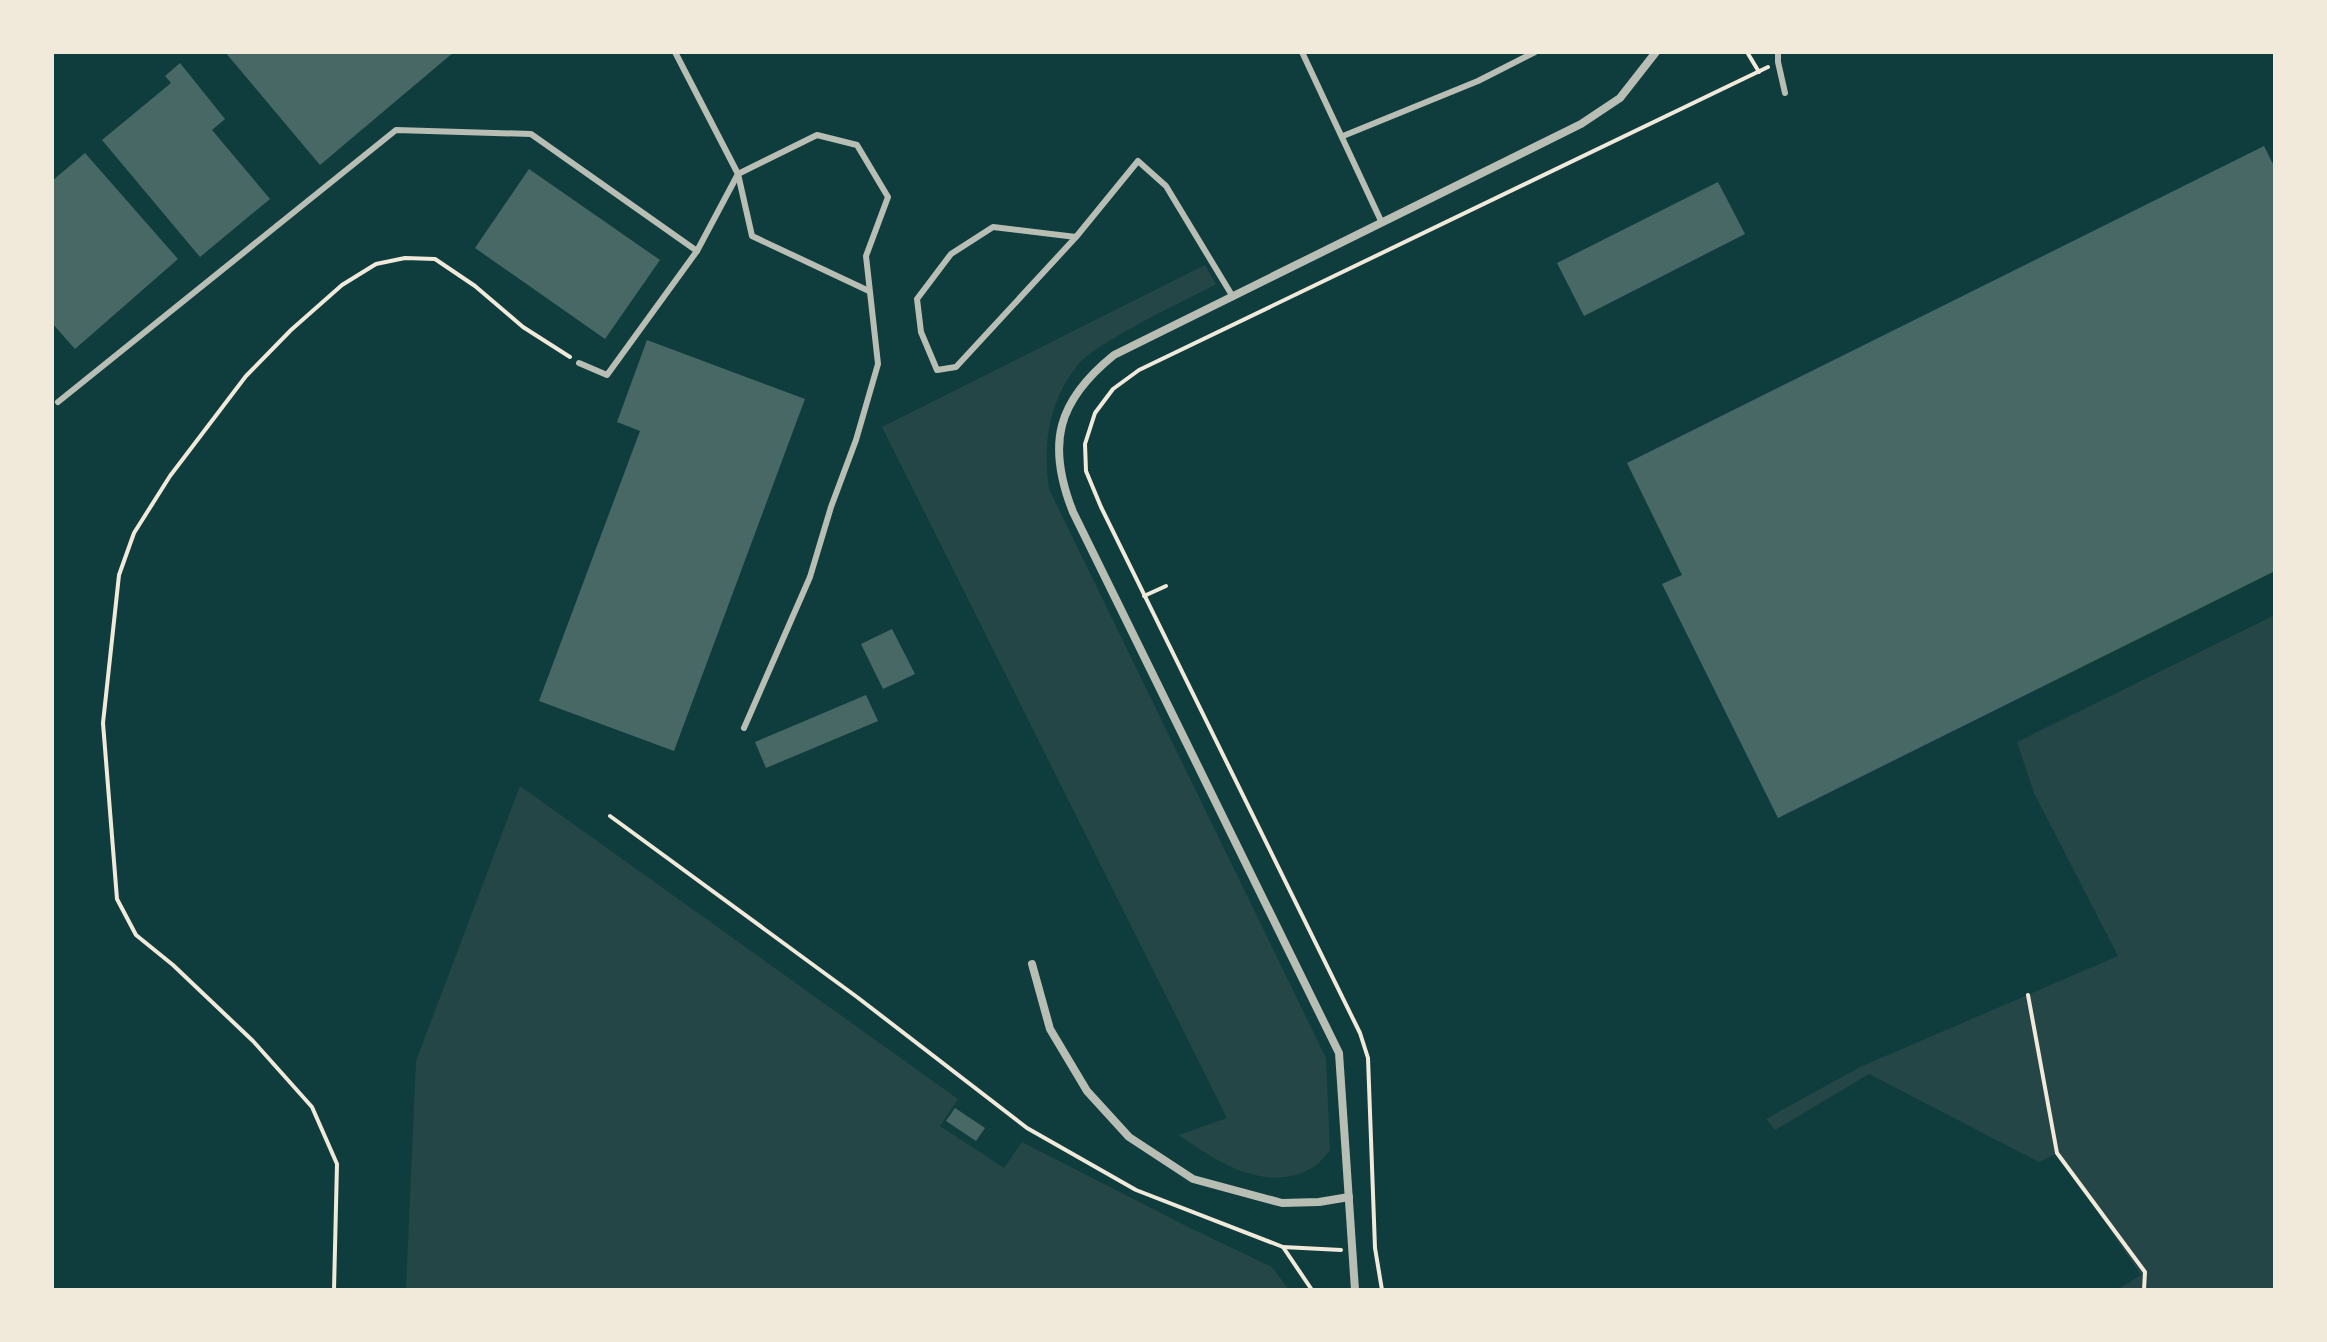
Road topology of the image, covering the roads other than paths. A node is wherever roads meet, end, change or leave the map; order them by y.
1 (675, 52) edge
2 (1302, 52) edge
3 (1535, 52) edge
4 (1656, 52) edge
5 (1778, 52) edge
6 (1785, 93) dead end
7 (1343, 136) junction
8 (738, 174) junction
9 (1382, 223) junction
10 (1076, 237) junction
11 (697, 251) junction
12 (869, 291) junction
13 (1233, 297) junction
14 (579, 363) road end
15 (58, 402) dead end
16 (744, 728) dead end
17 (1032, 964) dead end
18 (1349, 1197) junction
19 (1355, 1290) edge

1 - 8 lane
2 - 7 lane
3 - 7 lane
4 - 9 street
5 - 6 lane
7 - 9 lane
8 - 11 lane
8 - 12 lane
8 - 12 lane
9 - 13 street
10 - 10 lane
10 - 13 lane
11 - 14 lane
11 - 15 lane
12 - 16 lane
13 - 18 street
17 - 18 street
18 - 19 street

